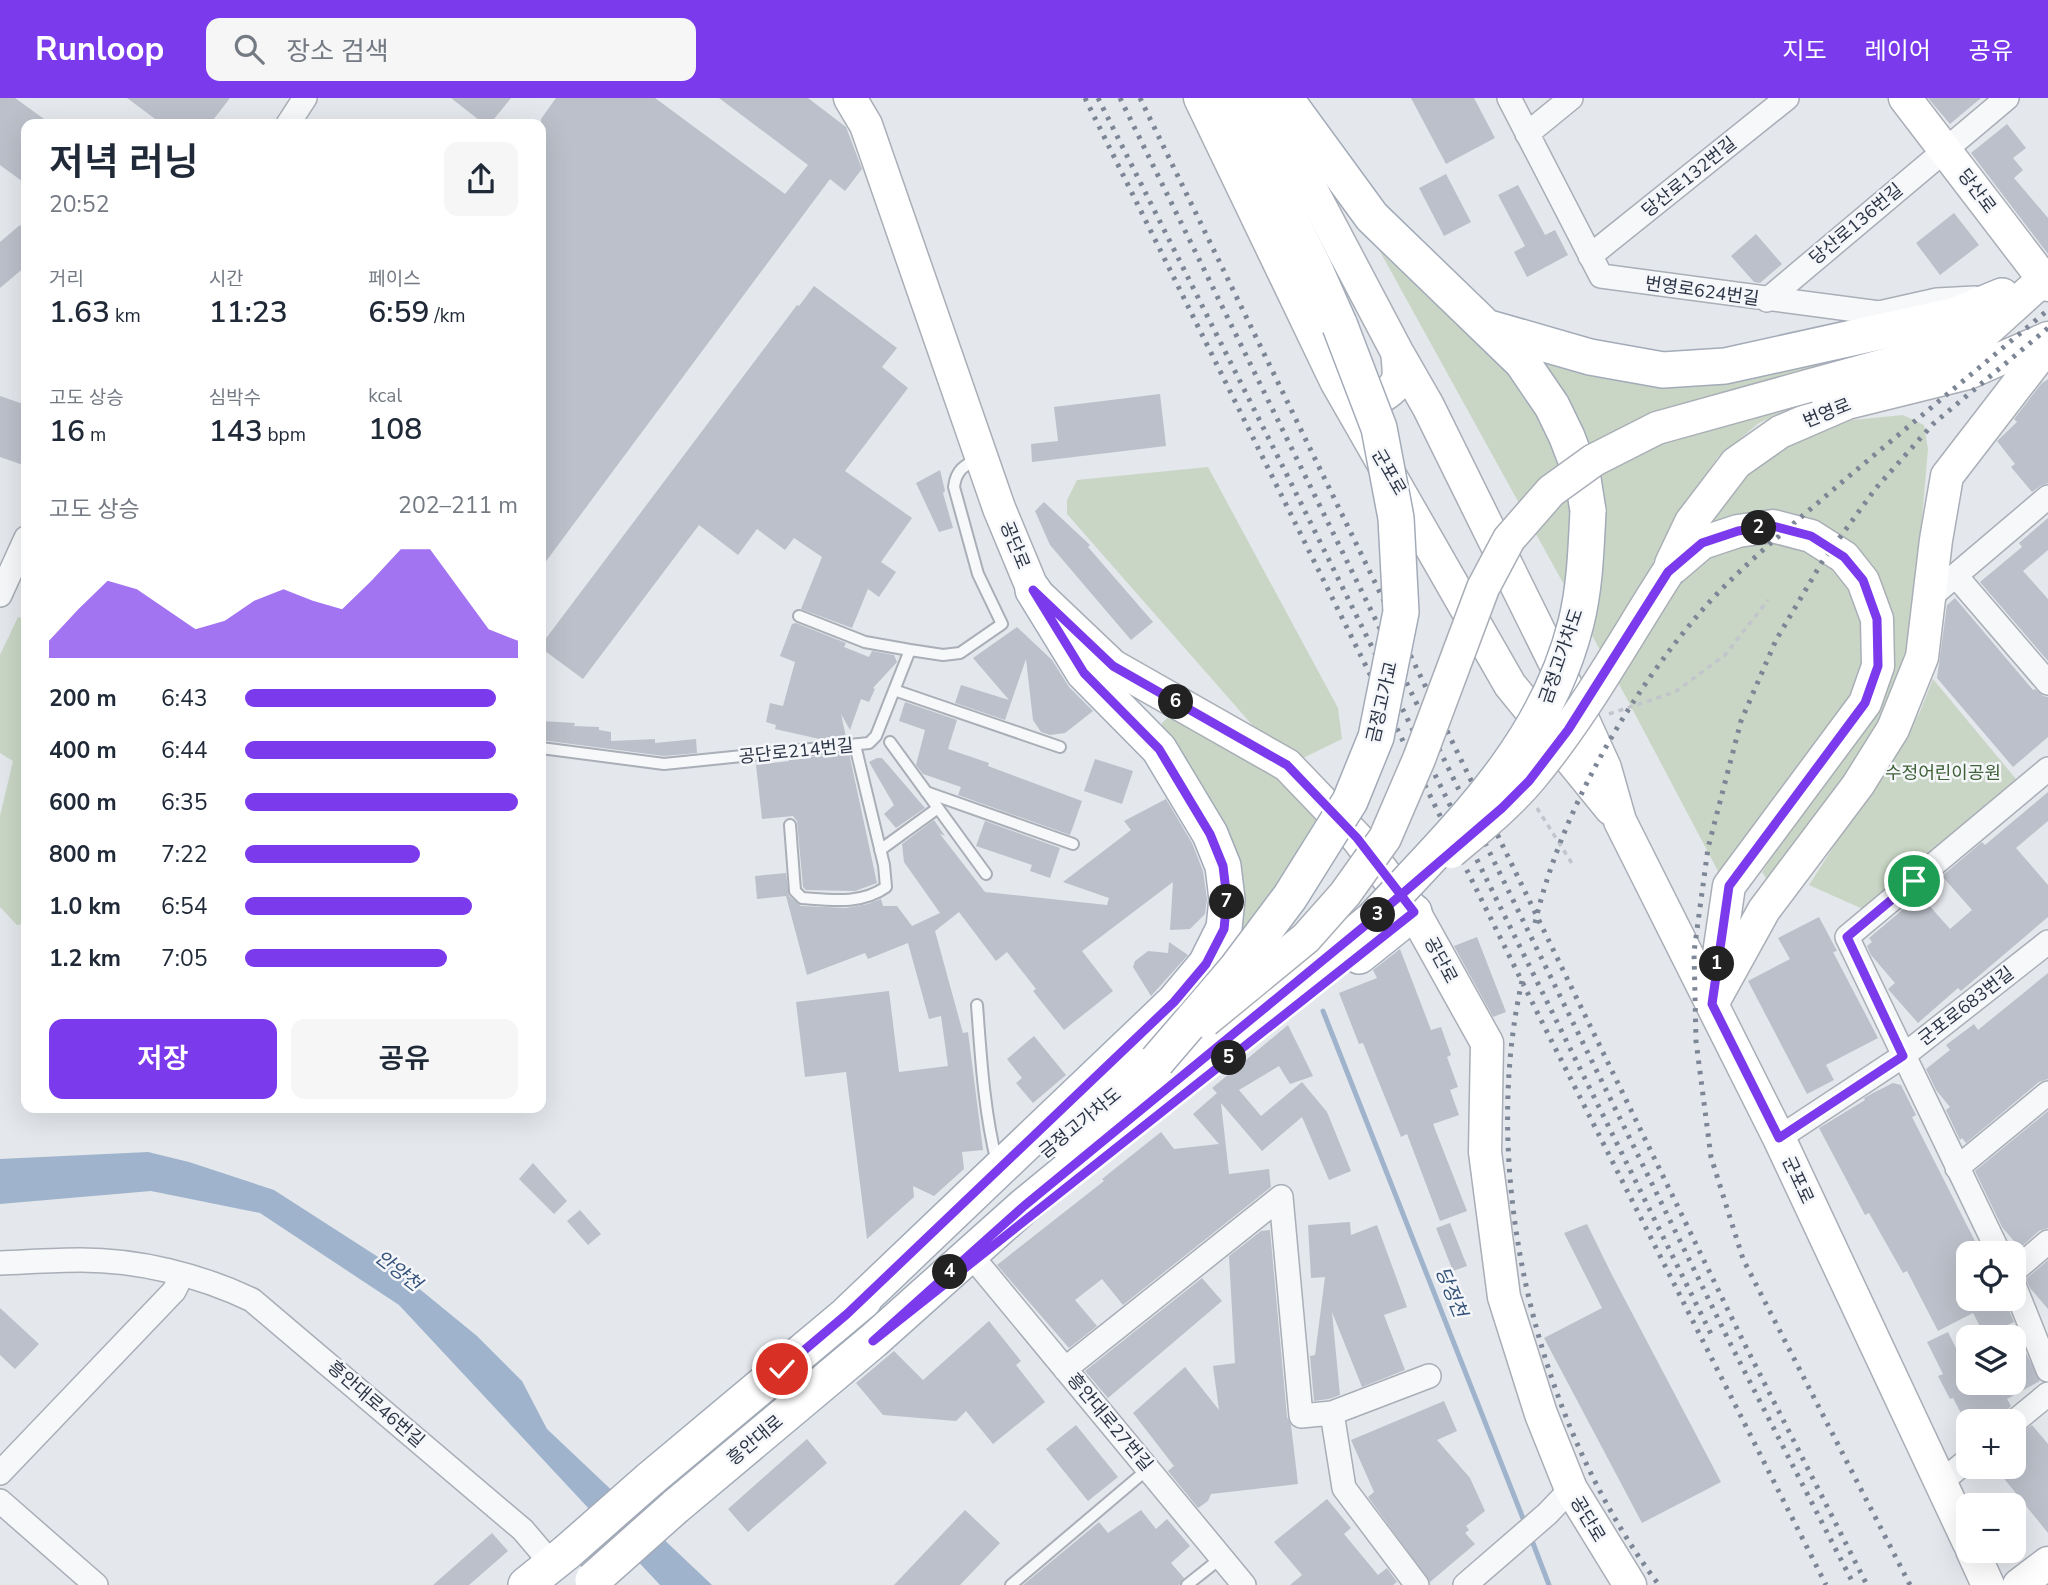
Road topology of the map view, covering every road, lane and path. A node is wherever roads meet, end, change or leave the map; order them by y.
1 (305, 98) edge
2 (850, 98) edge
3 (1200, 98) edge
4 (1228, 98) edge
5 (1263, 98) edge
6 (1285, 98) edge
7 (1509, 98) edge
8 (1571, 98) edge
9 (1787, 98) edge
10 (1905, 98) edge
11 (2007, 98) edge
12 (291, 119) edge
13 (1527, 134) junction
14 (1945, 149) junction
15 (1590, 256) junction
16 (2046, 280) edge
17 (2001, 296) junction
18 (1767, 300) junction
19 (1489, 328) junction
20 (2048, 338) edge
21 (2048, 345) edge
22 (1397, 352) junction
23 (1336, 381) junction
24 (982, 458) junction
25 (2048, 497) edge
26 (21, 549) edge
27 (1668, 572) junction
28 (1956, 576) junction
29 (1033, 590) junction
30 (0, 594) edge
31 (1929, 598) junction
32 (1768, 600) dead end
33 (799, 616) dead end
34 (910, 650) junction
35 (2048, 683) edge
36 (894, 690) junction
37 (1584, 722) junction
38 (890, 743) dead end
39 (855, 745) junction
40 (1060, 747) dead end
41 (546, 749) edge
42 (2048, 769) edge
43 (926, 792) junction
44 (938, 808) junction
45 (1542, 820) dead end
46 (1620, 821) junction
47 (790, 825) dead end
48 (1073, 844) dead end
49 (880, 850) junction
50 (1573, 865) dead end
51 (986, 874) dead end
52 (1414, 912) junction
53 (1373, 919) junction
54 (2048, 942) edge
55 (1712, 1004) junction
56 (977, 1005) dead end
57 (1903, 1056) junction
58 (1157, 1060) junction
59 (2048, 1093) edge
60 (1779, 1138) junction
61 (1957, 1168) junction
62 (1009, 1187) junction
63 (1993, 1241) edge
64 (2048, 1242) edge
65 (975, 1260) junction
66 (2026, 1261) edge
67 (0, 1263) edge
68 (182, 1275) junction
69 (2024, 1311) edge
70 (873, 1341) junction
71 (1065, 1369) junction
72 (2048, 1370) edge
73 (1429, 1376) dead end
74 (2048, 1394) edge
75 (2026, 1412) edge
76 (1332, 1413) junction
77 (1149, 1468) junction
78 (1956, 1470) edge
79 (0, 1473) edge
80 (1940, 1483) junction
81 (1571, 1489) junction
82 (0, 1501) edge
83 (1956, 1516) edge
84 (1221, 1558) junction
85 (1978, 1563) edge
86 (2048, 1563) edge
87 (548, 1567) edge
88 (590, 1583) edge
89 (96, 1585) edge
90 (1012, 1585) edge
91 (1187, 1585) edge
92 (1244, 1585) edge
93 (1417, 1585) edge
94 (1465, 1585) edge
95 (1630, 1585) edge
96 (1988, 1585) edge
97 (2019, 1585) edge

1 - 12 street
2 - 24 street, 공단로
3 - 23 street, 군포로
4 - 58 main road, 금정고가교, bridge
5 - 22 street, 군포로
6 - 19 main road
7 - 13 street, 번영로624번길
8 - 13 street
9 - 15 street, 당산로132번길
10 - 14 street, 당산로
11 - 14 street, 당산로136번길
13 - 15 street, 번영로624번길
14 - 16 street, 당산로
14 - 18 street, 당산로136번길
15 - 18 street, 번영로624번길
16 - 17 street
16 - 58 street, bridge
17 - 18 street, 번영로624번길
17 - 19 main road
19 - 53 main road, 금정고가차도, bridge
20 - 27 street, 번영로
21 - 31 street
22 - 23 street
22 - 37 street, 군포로
23 - 46 street, 군포로
24 - 29 street, 공단로
24 - 34 lane
25 - 28 street
26 - 30 street
27 - 53 street, bridge
27 - 55 street
28 - 31 street
28 - 35 street
29 - 52 street, 공단로
29 - 62 main road
31 - 55 street
32 - 37 path
33 - 34 lane
34 - 36 lane, 공단로214번길
36 - 39 lane, 공단로214번길
36 - 40 lane
37 - 46 street, 군포로
38 - 43 lane
39 - 41 lane, 공단로214번길
39 - 49 lane
42 - 57 street
43 - 44 lane
43 - 48 lane
44 - 49 lane
44 - 51 lane
45 - 50 path
46 - 55 street, 군포로
47 - 49 lane
52 - 65 main road
52 - 81 street, 공단로
53 - 62 main road, 금정고가차도
54 - 57 street, 군포로683번길
55 - 60 street, 군포로
56 - 62 lane
57 - 60 street, 군포로683번길
57 - 61 street
58 - 62 main road, 금정고가차도
59 - 61 street
60 - 80 street, 군포로
61 - 63 street
62 - 70 main road, 흥안대로
62 - 87 main road, bridge
64 - 66 street
65 - 70 main road
65 - 71 street, 흥안대로27번길
67 - 68 street, 흥안대로46번길
68 - 79 street
68 - 87 street, 흥안대로46번길
69 - 72 street
70 - 88 main road, 흥안대로, bridge
71 - 76 street
71 - 77 street, 흥안대로27번길
73 - 76 street
74 - 75 street
76 - 93 street
77 - 84 street, 흥안대로27번길
77 - 90 lane
78 - 80 street
80 - 83 street, 군포로
81 - 94 street
81 - 95 street, 공단로
82 - 89 street
84 - 91 lane
84 - 92 street, 흥안대로27번길
85 - 96 street
86 - 97 street

